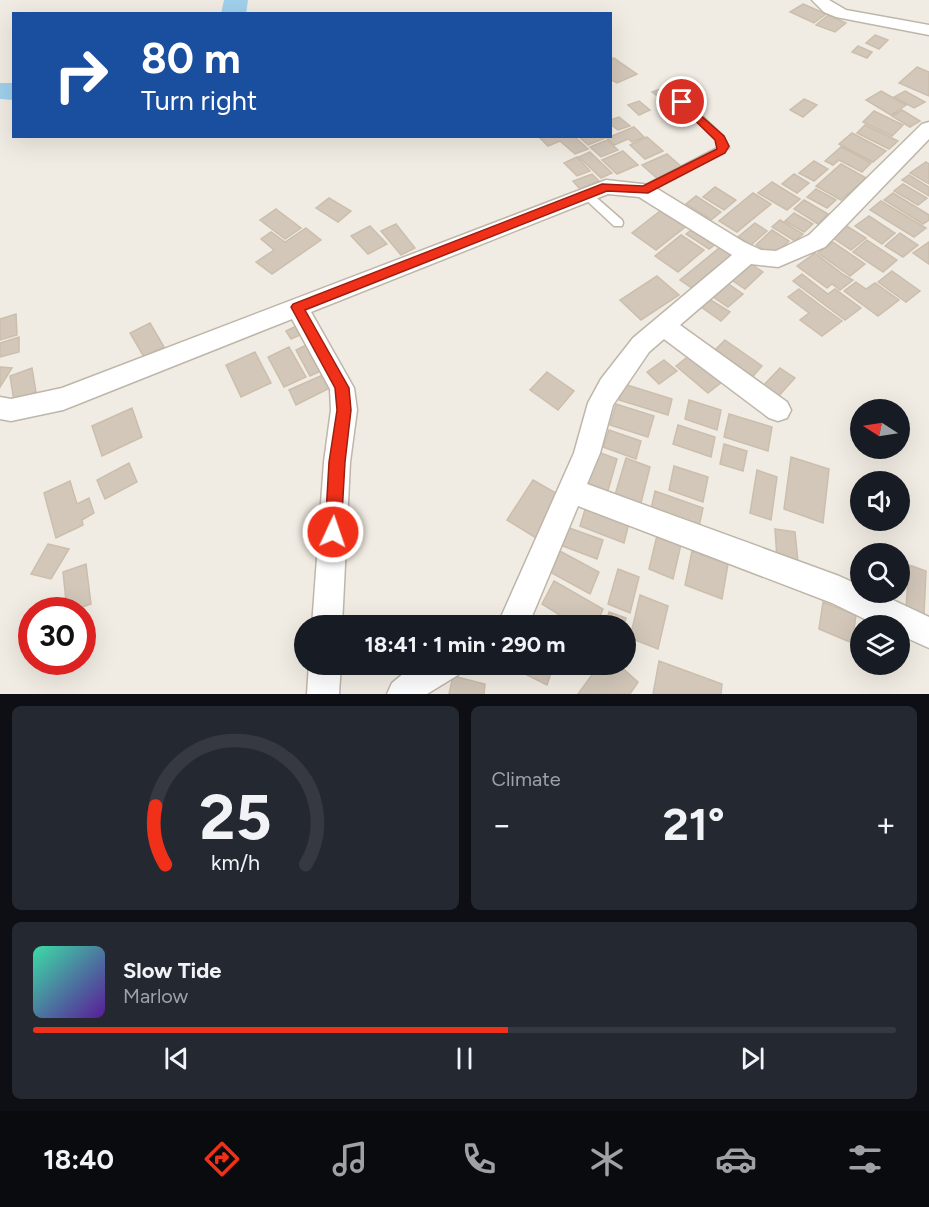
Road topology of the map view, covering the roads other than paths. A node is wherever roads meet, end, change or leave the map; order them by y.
1 (820, 0) edge
2 (929, 30) edge
3 (682, 102) dead end
4 (929, 129) edge
5 (644, 190) junction
6 (591, 199) junction
7 (618, 223) dead end
8 (748, 253) junction
9 (297, 307) junction
10 (663, 326) junction
11 (0, 408) edge
12 (778, 410) dead end
13 (572, 491) junction
14 (328, 615) edge
15 (517, 615) edge
16 (929, 633) edge
17 (324, 675) edge
18 (428, 675) edge
19 (323, 694) edge
20 (403, 694) edge

1 - 2 street
3 - 5 lane
4 - 8 street
5 - 6 street
5 - 8 street
6 - 7 lane
6 - 9 street
8 - 10 street
9 - 11 street
9 - 14 street
10 - 12 street
10 - 13 street
13 - 15 street
13 - 16 street
17 - 19 street
18 - 20 street

